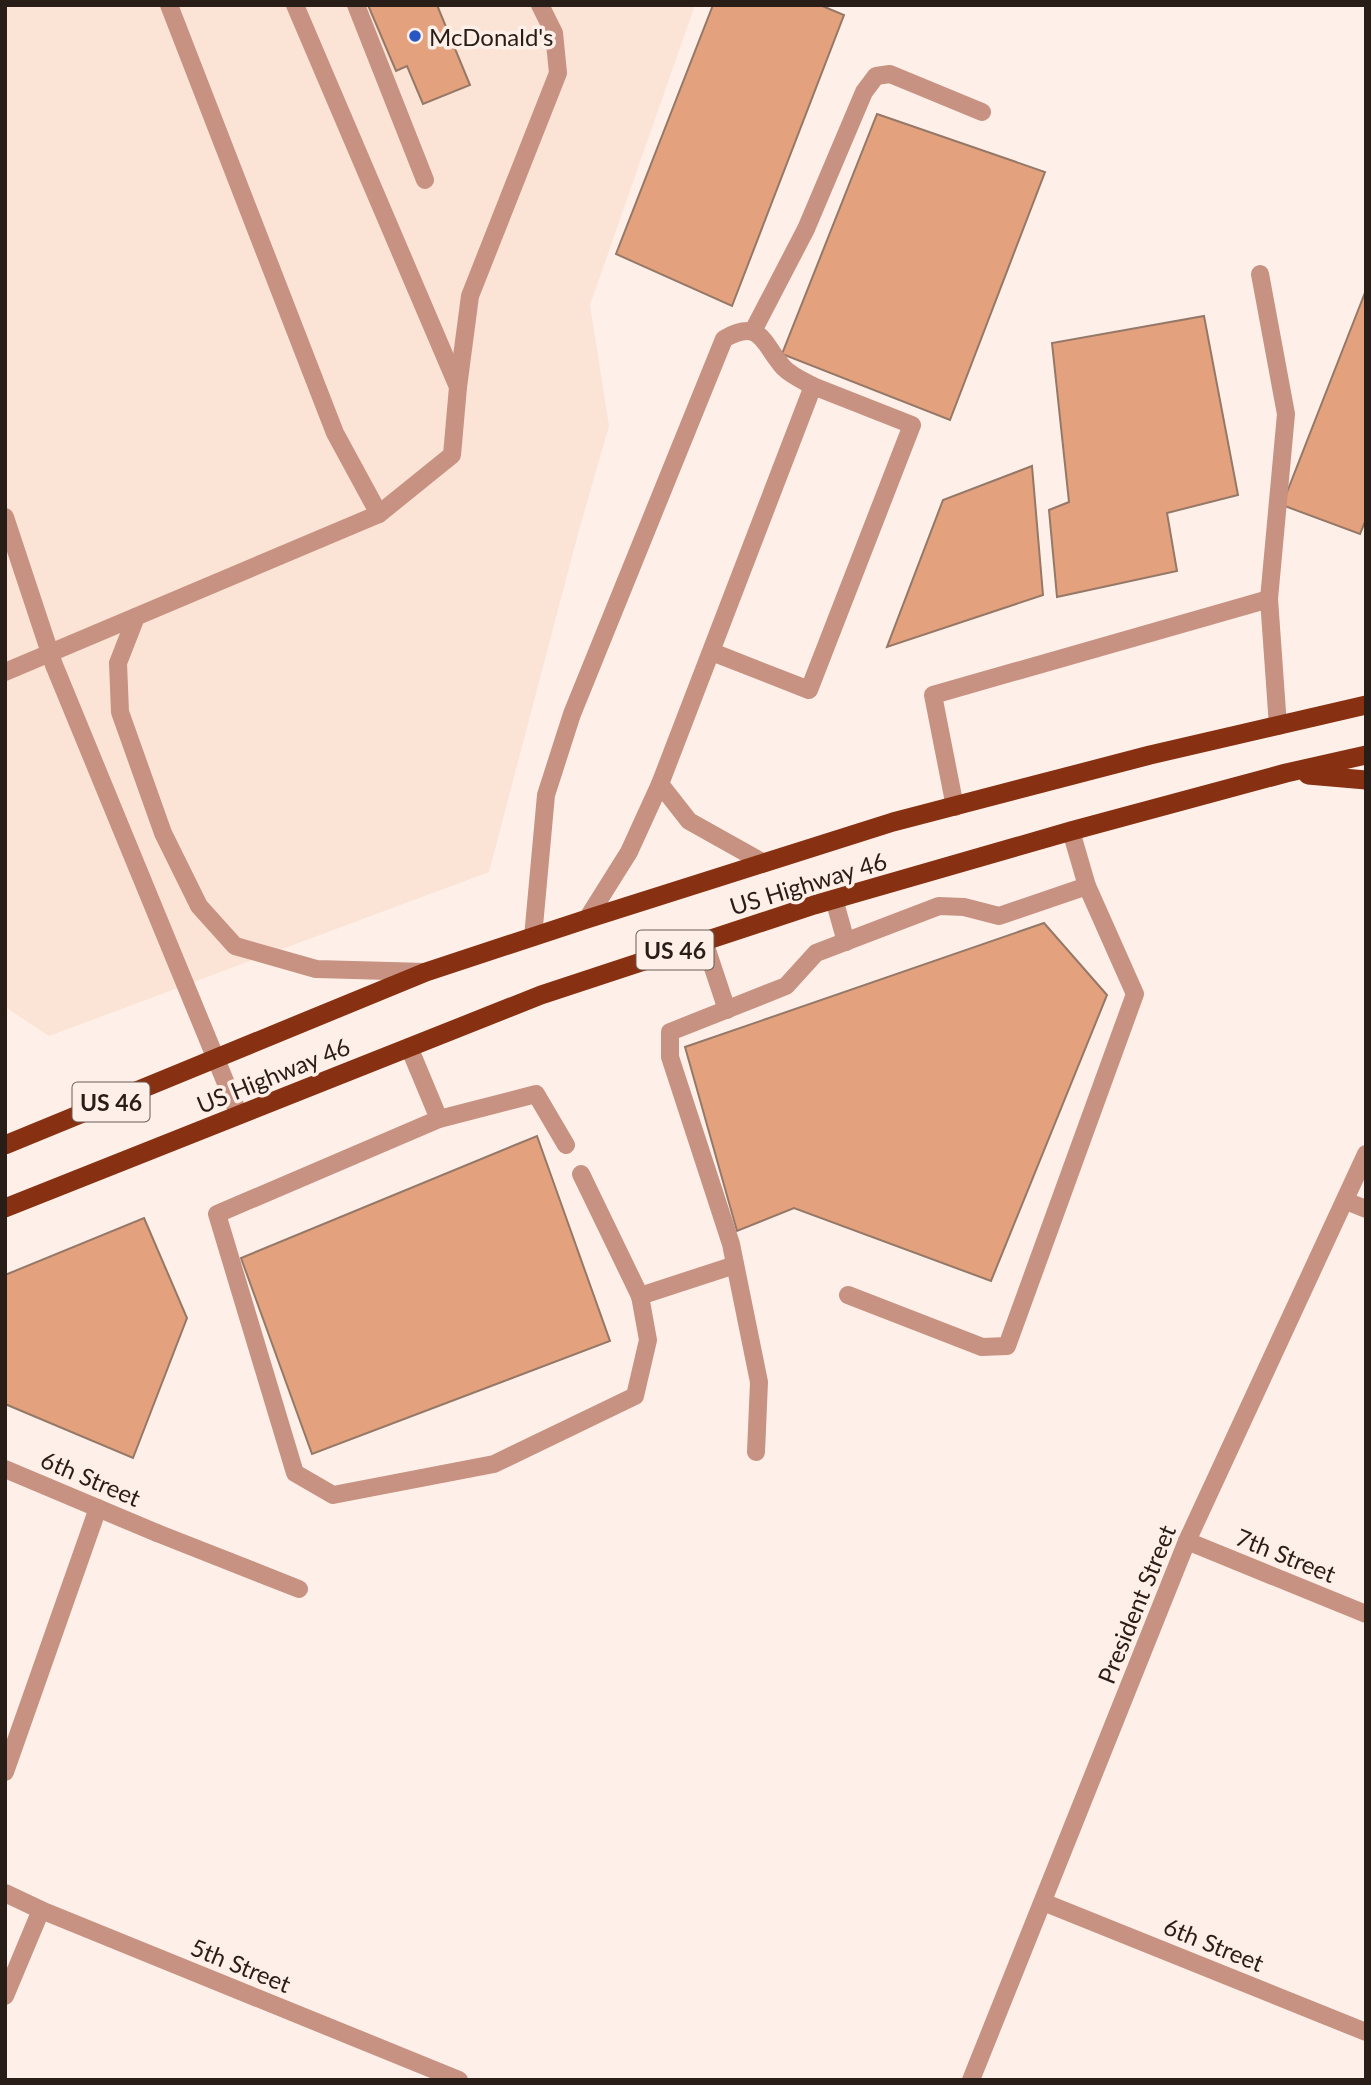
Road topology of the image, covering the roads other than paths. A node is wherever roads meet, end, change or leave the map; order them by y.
1 (169, 5) edge
2 (295, 5) edge
3 (356, 5) edge
4 (540, 5) edge
5 (982, 112) dead end
6 (425, 180) dead end
7 (1260, 274) dead end
8 (753, 331) junction
9 (813, 386) junction
10 (458, 387) junction
11 (379, 514) junction
12 (5, 517) edge
13 (1269, 599) junction
14 (136, 617) junction
15 (712, 652) junction
16 (50, 653) junction
17 (5, 672) edge
18 (1366, 705) edge
19 (1278, 726) junction
20 (1366, 755) edge
21 (1286, 773) junction
22 (1366, 780) edge
23 (660, 784) junction
24 (955, 807) junction
25 (1071, 831) junction
26 (764, 863) junction
27 (1087, 886) junction
28 (834, 899) junction
29 (587, 919) junction
30 (533, 937) junction
31 (704, 941) junction
32 (845, 942) junction
33 (426, 972) junction
34 (727, 1010) junction
35 (409, 1047) junction
36 (216, 1059) junction
37 (239, 1115) junction
38 (439, 1119) junction
39 (5, 1145) edge
40 (566, 1145) dead end
41 (1366, 1154) edge
42 (581, 1174) dead end
43 (1346, 1201) junction
44 (5, 1208) edge
45 (1366, 1209) edge
46 (735, 1265) junction
47 (848, 1295) dead end
48 (640, 1296) junction
49 (756, 1452) dead end
50 (5, 1469) edge
51 (98, 1507) junction
52 (1187, 1541) junction
53 (299, 1590) dead end
54 (1366, 1614) edge
55 (5, 1772) edge
56 (5, 1892) edge
57 (1044, 1902) junction
58 (41, 1910) junction
59 (5, 1996) edge
60 (1366, 2032) edge
61 (459, 2080) edge
62 (971, 2080) edge

1 - 11 street
2 - 10 street
3 - 6 street
4 - 10 street
5 - 8 street
7 - 13 street
8 - 9 street
8 - 30 street
9 - 15 street
9 - 15 street
10 - 11 street
11 - 14 street
12 - 16 street
13 - 19 street
13 - 24 street
14 - 16 street
14 - 33 street
15 - 23 street
16 - 17 street
16 - 36 street
18 - 19 highway, US Highway 46 / US 46
19 - 24 highway, US Highway 46 / US 46
20 - 21 highway, US Highway 46 / US 46
21 - 22 highway
21 - 25 highway, US Highway 46 / US 46
23 - 26 street
23 - 29 street
24 - 26 highway, US Highway 46 / US 46
25 - 27 street
25 - 28 highway, US Highway 46 / US 46
26 - 29 highway, US Highway 46 / US 46
27 - 32 street
27 - 47 street
28 - 31 highway, US Highway 46 / US 46
28 - 32 street
29 - 30 highway, US Highway 46 / US 46
30 - 33 highway, US Highway 46 / US 46
31 - 34 street
31 - 35 highway, US Highway 46 / US 46
32 - 34 street
33 - 36 highway, US Highway 46 / US 46
34 - 46 street
35 - 37 highway, US Highway 46 / US 46
35 - 38 street
36 - 37 street
36 - 39 highway, US Highway 46 / US 46
37 - 44 highway, US Highway 46 / US 46
38 - 40 street
38 - 48 street
41 - 43 street, President Street
42 - 48 street
43 - 45 street
43 - 52 street, President Street
46 - 48 street
46 - 49 street
50 - 51 street, 6th Street
51 - 53 street, 6th Street
51 - 55 street
52 - 54 street, 7th Street
52 - 57 street, President Street
56 - 58 street, 5th Street
57 - 60 street, 6th Street
57 - 62 street, President Street
58 - 59 street
58 - 61 street, 5th Street

